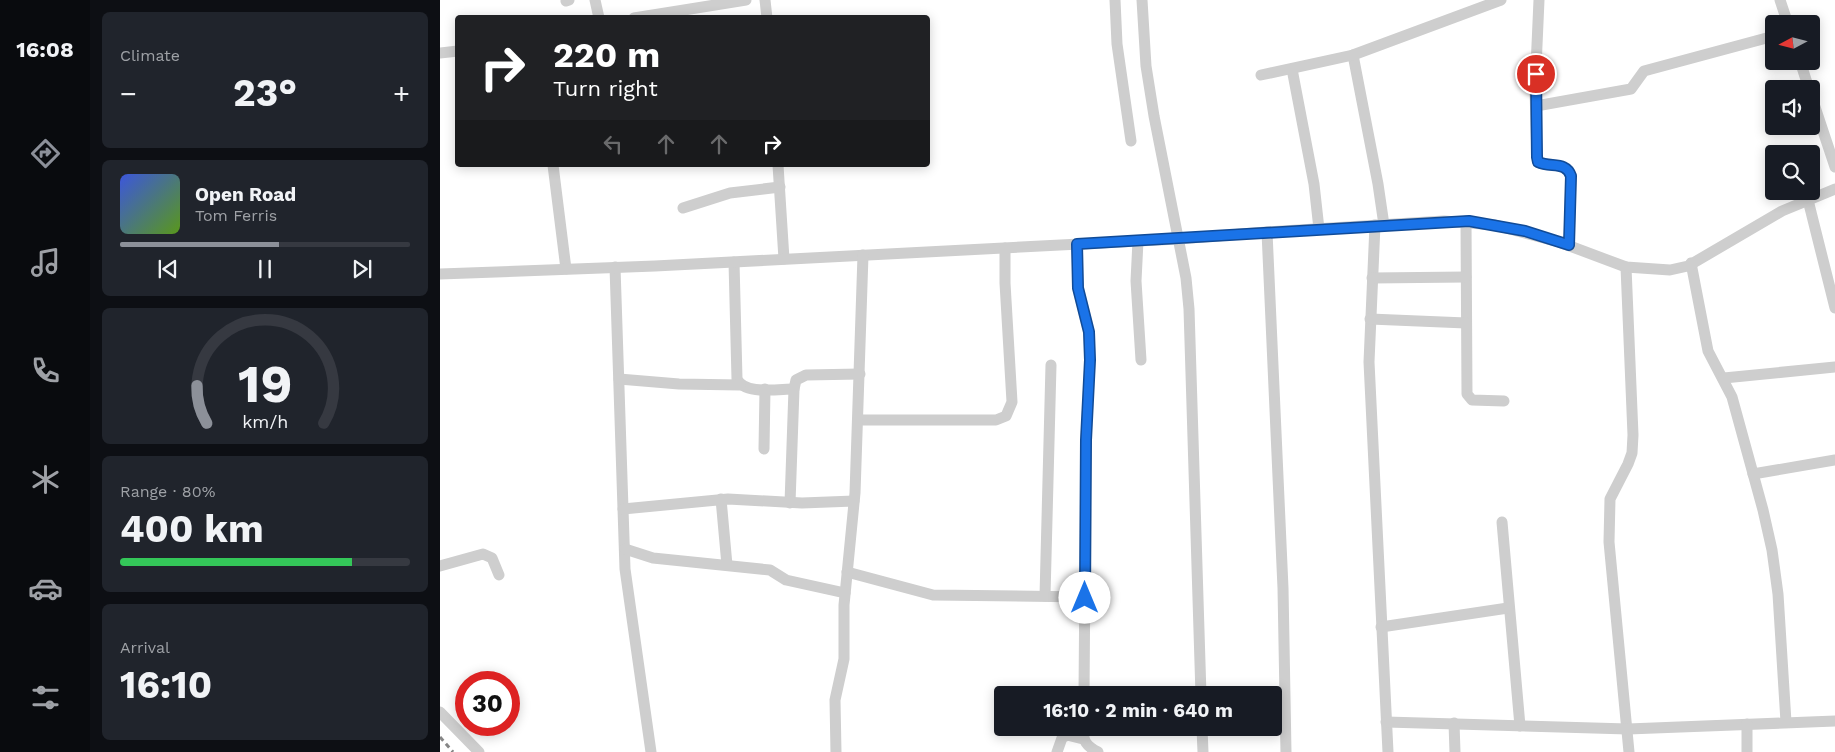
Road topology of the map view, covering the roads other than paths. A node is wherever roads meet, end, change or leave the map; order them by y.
1 (595, 0) edge
2 (746, 0) edge
3 (765, 0) edge
4 (1115, 0) edge
5 (1142, 0) edge
6 (1501, 0) edge
7 (1539, 0) edge
8 (1780, 0) edge
9 (720, 2) edge
10 (598, 15) edge
11 (650, 15) edge
12 (767, 15) edge
13 (1785, 15) edge
14 (1765, 38) edge
15 (455, 50) edge
16 (440, 53) edge
17 (1353, 55) junction
18 (1292, 69) junction
19 (1260, 75) dead end
20 (1536, 106) junction
21 (1820, 122) edge
22 (1131, 142) dead end
23 (554, 167) edge
24 (778, 167) edge
25 (1835, 167) edge
26 (780, 187) junction
27 (1835, 189) edge
28 (1820, 195) edge
29 (1808, 200) joint
30 (683, 208) dead end
31 (1466, 222) junction
32 (1379, 225) junction
33 (1319, 229) junction
34 (1267, 232) junction
35 (1178, 239) junction
36 (1138, 241) junction
37 (1077, 244) junction
38 (1569, 245) junction
39 (1005, 248) junction
40 (863, 255) junction
41 (784, 259) junction
42 (734, 262) junction
43 (1691, 263) junction
44 (1626, 266) junction
45 (615, 267) junction
46 (566, 269) junction
47 (440, 273) edge
48 (1466, 276) junction
49 (1372, 278) junction
50 (1835, 308) edge
51 (1370, 319) junction
52 (1466, 324) junction
53 (1141, 360) dead end
54 (1051, 365) dead end
55 (1835, 367) edge
56 (860, 374) junction
57 (1724, 378) junction
58 (619, 379) junction
59 (740, 385) junction
60 (794, 388) junction
61 (765, 389) junction
62 (1504, 401) dead end
63 (858, 420) junction
64 (764, 449) dead end
65 (1835, 460) edge
66 (1753, 474) junction
67 (721, 499) junction
68 (854, 501) junction
69 (790, 503) junction
70 (623, 509) junction
71 (1502, 522) dead end
72 (625, 549) junction
73 (727, 565) junction
74 (440, 566) edge
75 (847, 572) junction
76 (499, 574) dead end
77 (845, 593) junction
78 (1045, 596) junction
79 (1085, 598) junction
80 (1508, 608) junction
81 (1382, 628) junction
82 (1084, 686) edge
83 (1202, 686) edge
84 (440, 712) edge
85 (1835, 721) edge
86 (1386, 722) junction
87 (1786, 722) junction
88 (1454, 723) junction
89 (1746, 724) junction
90 (1520, 726) junction
91 (1628, 729) junction
92 (1066, 736) edge
93 (1084, 736) edge
94 (1202, 736) edge
95 (478, 752) edge
96 (651, 752) edge
97 (836, 752) edge
98 (1057, 752) edge
99 (1098, 752) edge
100 (1203, 752) edge
101 (1286, 752) edge
102 (1388, 752) edge
103 (1455, 752) edge
104 (1629, 752) edge
105 (1747, 752) edge

1 - 10 street
2 - 9 street
3 - 12 street
4 - 22 street
5 - 35 street
6 - 17 street
7 - 20 street
8 - 13 street
9 - 11 street
14 - 20 street
15 - 16 street
17 - 18 street
17 - 32 street
18 - 19 street
18 - 33 street
20 - 38 street
21 - 25 street
23 - 46 street
24 - 26 street
26 - 30 street
26 - 41 street
27 - 28 street
29 - 43 street
29 - 50 street
31 - 32 street
31 - 38 street
31 - 48 street
32 - 33 street
32 - 49 street
33 - 34 street
34 - 35 street
34 - 101 street
35 - 36 street
35 - 83 street
36 - 37 street
36 - 53 street
37 - 39 street
37 - 79 street
38 - 44 street
39 - 40 street
39 - 63 street
40 - 41 street
40 - 56 street
41 - 42 street
42 - 45 street
42 - 59 street
43 - 44 street
43 - 57 street
44 - 91 street
45 - 46 street
45 - 58 street
46 - 47 street
48 - 49 street
48 - 52 street
49 - 51 street
51 - 52 street
51 - 81 street
52 - 62 street
54 - 78 street
55 - 57 street
56 - 60 street
56 - 63 street
57 - 66 street
58 - 59 street
58 - 70 street
59 - 61 street
60 - 61 street
60 - 69 street
61 - 64 street
63 - 68 street
65 - 66 street
66 - 87 street
67 - 69 street
67 - 70 street
67 - 73 street
68 - 69 street
68 - 75 street
70 - 72 street
71 - 80 street
72 - 73 street
72 - 96 street
73 - 77 street
74 - 76 street
75 - 77 street
75 - 78 street
77 - 97 street
78 - 79 street
79 - 82 street
80 - 81 street
80 - 90 street
81 - 86 street
84 - 95 street
85 - 87 street
86 - 88 street
86 - 102 street
87 - 89 street
88 - 90 street
88 - 103 street
89 - 91 street
89 - 105 street
90 - 91 street
91 - 104 street
92 - 98 street
93 - 99 street
94 - 100 street

